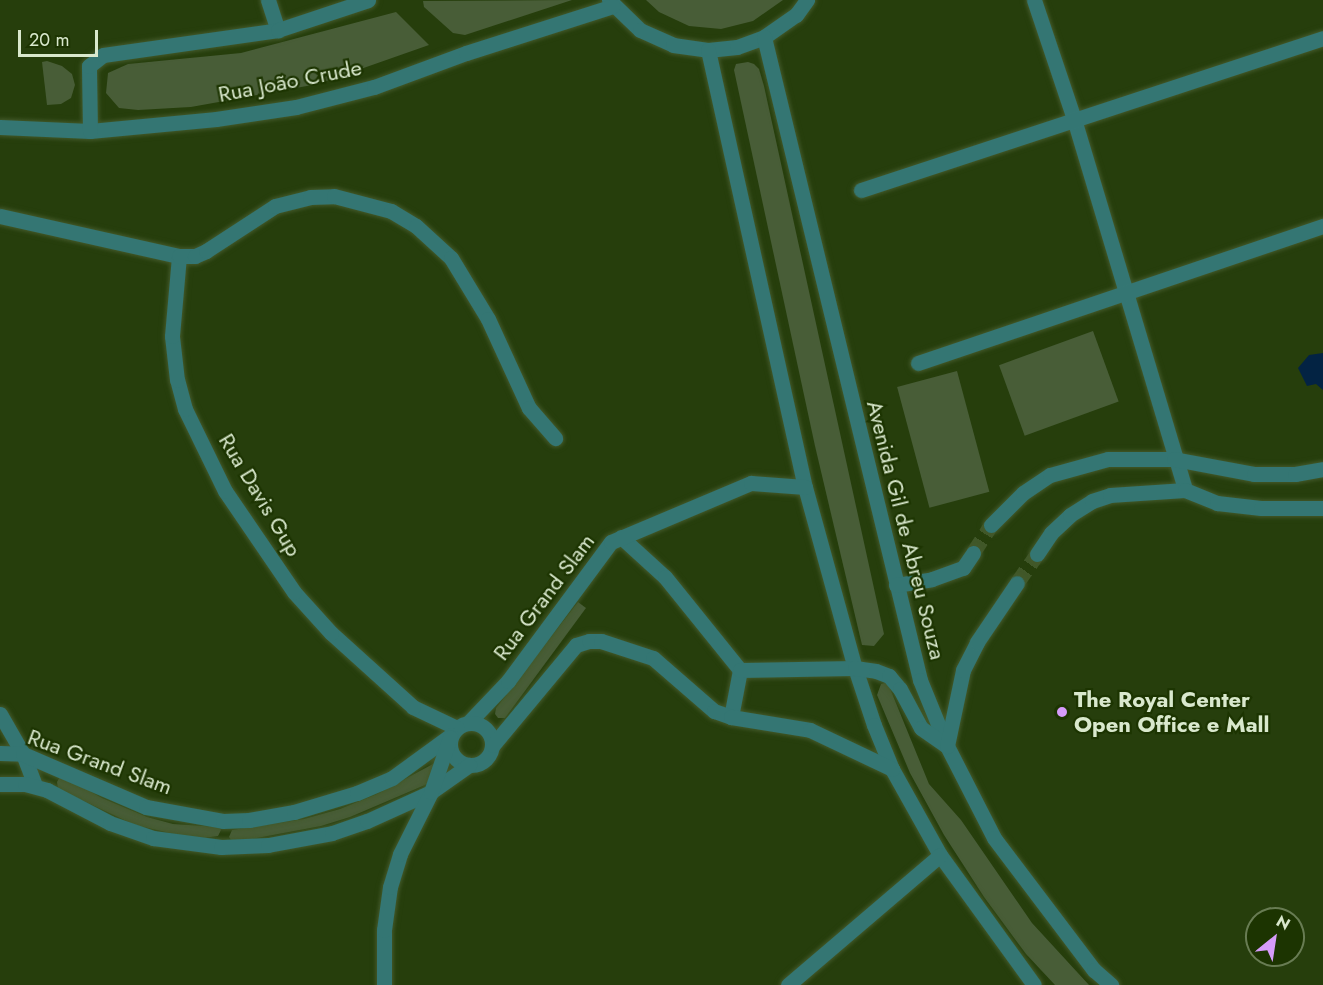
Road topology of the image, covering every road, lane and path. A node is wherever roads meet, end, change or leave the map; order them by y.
1 (268, 0) edge
2 (368, 0) edge
3 (807, 0) edge
4 (1034, 0) edge
5 (611, 3) edge
6 (278, 30) junction
7 (764, 37) junction
8 (1323, 38) edge
9 (708, 50) junction
10 (1074, 119) junction
11 (0, 127) edge
12 (90, 131) junction
13 (861, 190) dead end
14 (0, 216) edge
15 (1323, 226) edge
16 (179, 256) junction
17 (1125, 292) junction
18 (918, 363) dead end
19 (555, 438) dead end
20 (1174, 459) junction
21 (1323, 469) edge
22 (805, 487) junction
23 (1185, 490) junction
24 (1323, 507) edge
25 (991, 525) tunnel mouth
26 (621, 537) junction
27 (973, 553) tunnel mouth
28 (1036, 554) tunnel mouth
29 (1017, 583) tunnel mouth
30 (896, 585) junction
31 (855, 668) junction
32 (740, 670) junction
33 (0, 714) edge
34 (731, 717) junction
35 (459, 728) junction
36 (493, 745) junction
37 (947, 746) junction
38 (0, 753) edge
39 (23, 754) junction
40 (469, 765) junction
41 (892, 769) junction
42 (0, 784) edge
43 (35, 786) junction
44 (431, 792) junction
45 (940, 855) junction
46 (384, 985) edge
47 (788, 985) edge
48 (1034, 985) edge
49 (1111, 985) edge

1 - 6 street
2 - 6 street
3 - 7 street
4 - 10 street
5 - 9 street
5 - 12 street, Rua João Crude
6 - 12 street
7 - 9 street
7 - 30 street, Avenida Gil de Abreu Souza
8 - 10 street
9 - 22 street
10 - 13 street
10 - 17 street
11 - 12 street, Rua João Crude
14 - 16 street
15 - 17 street
16 - 19 street
16 - 35 street, Rua Davis Gup
17 - 18 street
17 - 20 street
20 - 21 street
20 - 23 street
20 - 25 street
22 - 26 street, Rua Grand Slam
22 - 31 street
23 - 24 street
23 - 28 street
26 - 32 street
26 - 35 street, Rua Grand Slam
27 - 30 street
29 - 37 street
30 - 37 street, Avenida Gil de Abreu Souza
31 - 32 street
31 - 37 street
31 - 41 street
32 - 34 street
33 - 39 street
34 - 36 street
34 - 41 street
35 - 36 street
35 - 39 street, Rua Grand Slam
35 - 40 street
35 - 44 street
36 - 40 street
37 - 49 street, Avenida Gil de Abreu Souza
38 - 39 street, Rua Grand Slam
39 - 43 street
40 - 44 street, Rua Grand Slam
41 - 45 street
42 - 43 street, Rua Grand Slam
43 - 44 street, Rua Grand Slam
44 - 46 street
45 - 47 street
45 - 48 street

